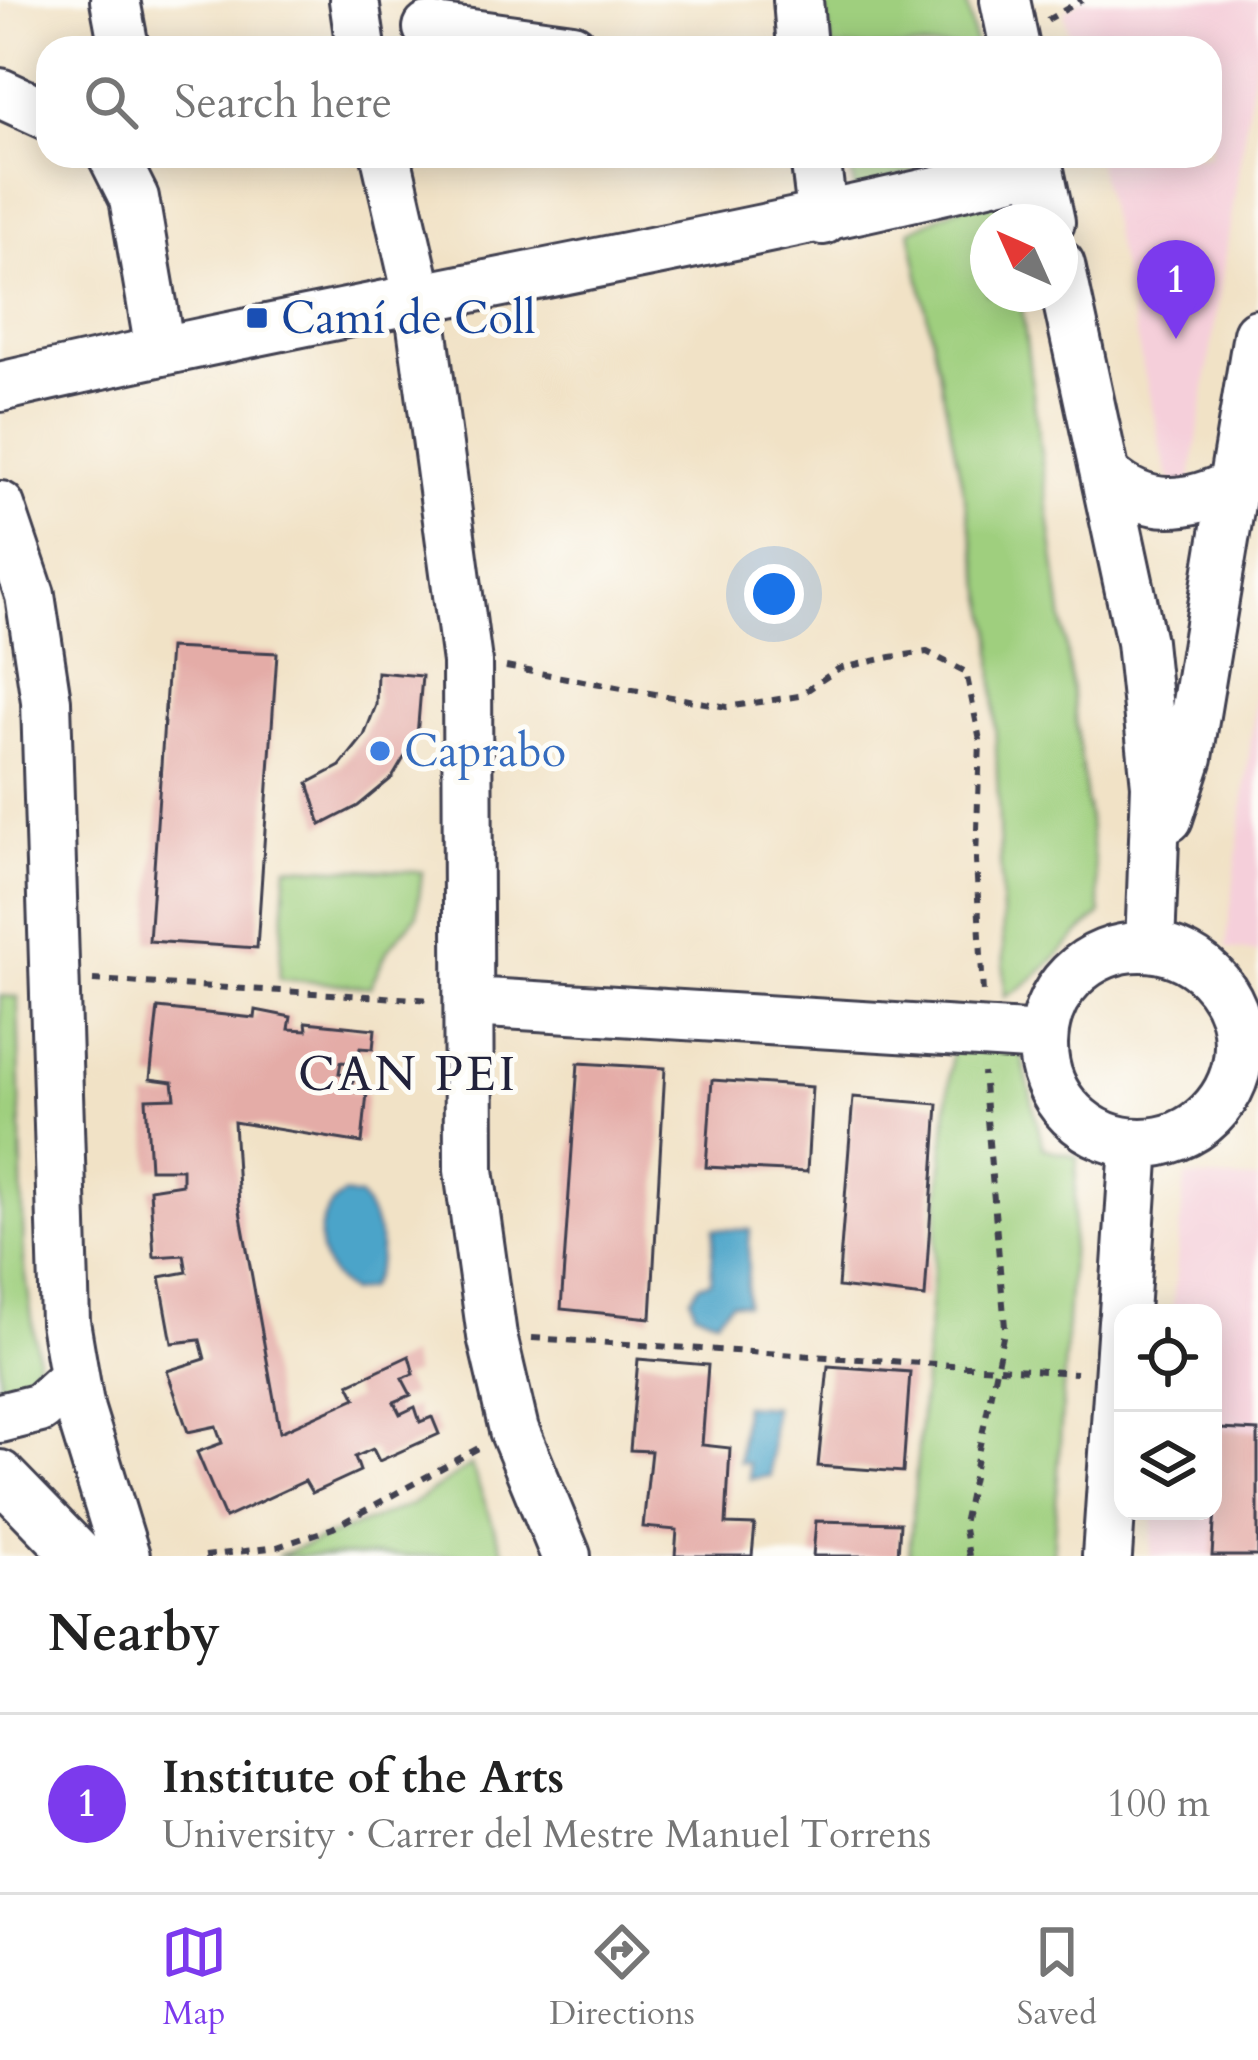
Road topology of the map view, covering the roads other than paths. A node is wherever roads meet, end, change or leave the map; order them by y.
1 (115, 0) edge
2 (354, 0) edge
3 (798, 0) edge
4 (1005, 0) edge
5 (428, 28) dead end
6 (122, 36) edge
7 (359, 36) edge
8 (486, 36) edge
9 (801, 36) edge
10 (1012, 36) edge
11 (0, 93) edge
12 (36, 110) edge
13 (119, 168) edge
14 (389, 168) edge
15 (816, 168) edge
16 (1015, 168) edge
17 (1038, 168) edge
18 (1047, 204) edge
19 (823, 220) junction
20 (418, 296) junction
21 (1071, 312) edge
22 (1258, 334) edge
23 (160, 350) junction
24 (0, 387) edge
25 (1108, 477) junction
26 (1232, 484) junction
27 (0, 506) edge
28 (1158, 845) junction
29 (1150, 947) junction
30 (470, 1002) junction
31 (1043, 1037) junction
32 (1248, 1053) edge
33 (1135, 1144) junction
34 (1124, 1304) edge
35 (72, 1379) junction
36 (1117, 1412) edge
37 (0, 1418) edge
38 (0, 1475) edge
39 (79, 1556) edge
40 (125, 1556) edge
41 (566, 1556) edge
42 (1107, 1556) edge

1 - 6 street
2 - 7 street
3 - 9 street
4 - 10 street
5 - 8 street
11 - 12 street
13 - 23 street
14 - 20 street
15 - 19 street
16 - 19 street
17 - 18 street
19 - 20 street
20 - 23 street
20 - 30 street
21 - 25 street
22 - 26 street
23 - 24 street
25 - 26 street
25 - 28 street
26 - 28 street
27 - 35 street
28 - 29 street
29 - 31 street
29 - 32 street
30 - 31 street
30 - 41 street
31 - 33 street
32 - 33 street
33 - 34 street
35 - 37 street
35 - 40 street
36 - 42 street
38 - 39 street

